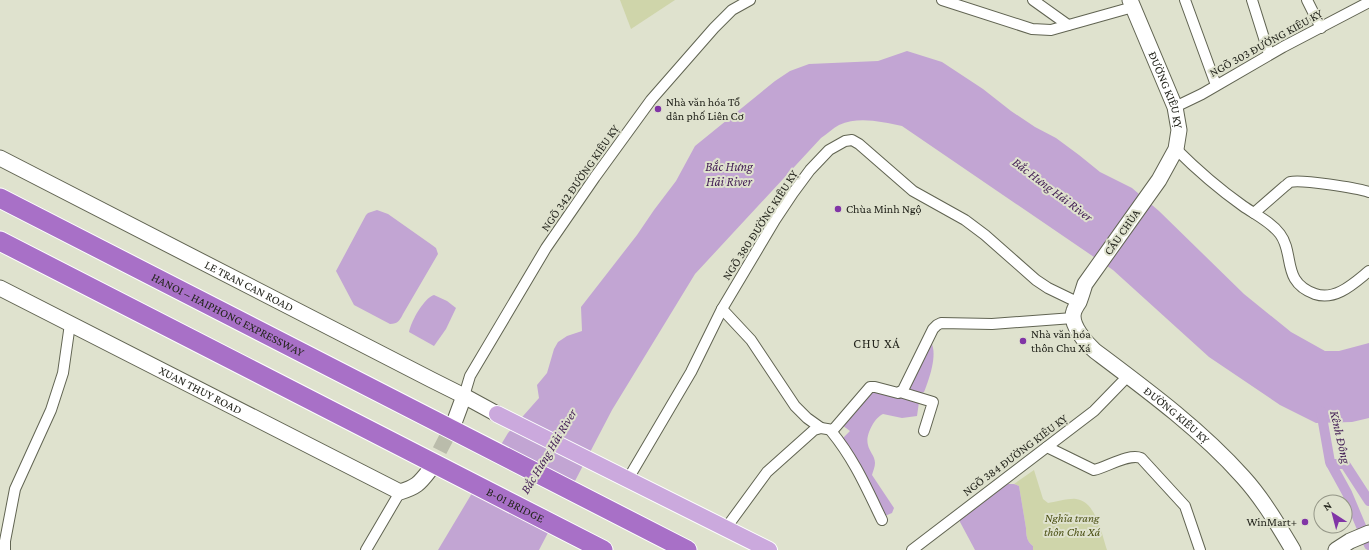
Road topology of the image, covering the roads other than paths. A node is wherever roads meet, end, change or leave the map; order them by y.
1 (750, 0) edge
2 (942, 0) edge
3 (1033, 0) edge
4 (1185, 0) edge
5 (1252, 0) edge
6 (1307, 0) edge
7 (1369, 2) edge
8 (1132, 3) edge
9 (1068, 25) junction
10 (1321, 28) junction
11 (1269, 54) junction
12 (1216, 85) junction
13 (1175, 107) junction
14 (1176, 149) junction
15 (0, 158) edge
16 (1159, 180) joint
17 (1369, 192) edge
18 (0, 198) edge
19 (1254, 213) junction
20 (0, 241) edge
21 (1369, 271) edge
22 (0, 288) edge
23 (1078, 303) junction
24 (722, 309) junction
25 (1073, 318) junction
26 (70, 324) junction
27 (1128, 376) junction
28 (900, 392) junction
29 (464, 396) junction
30 (498, 414) joint
31 (455, 428) junction
32 (821, 428) junction
33 (831, 431) junction
34 (924, 431) dead end
35 (1047, 447) junction
36 (434, 469) junction
37 (621, 476) junction
38 (400, 492) junction
39 (882, 520) dead end
40 (726, 528) junction
41 (1369, 533) edge
42 (597, 547) edge
43 (5, 550) edge
44 (366, 550) edge
45 (687, 550) edge
46 (769, 550) edge
47 (912, 550) edge
48 (1200, 550) edge
49 (1293, 550) edge
50 (1336, 550) edge

1 - 29 street, NGÕ 342 ĐƯỜNG KIÊU KỴ
2 - 9 street
3 - 9 street
4 - 12 street
5 - 11 street
6 - 10 street
7 - 10 street, NGÕ 303 ĐƯỜNG KIÊU KỴ
8 - 9 street
8 - 13 main road, ĐƯỜNG KIÊU KỴ
10 - 11 street, NGÕ 303 ĐƯỜNG KIÊU KỴ
11 - 12 street, NGÕ 303 ĐƯỜNG KIÊU KỴ
12 - 13 street, NGÕ 303 ĐƯỜNG KIÊU KỴ
13 - 14 main road, ĐƯỜNG KIÊU KỴ
14 - 16 main road, ĐƯỜNG KIÊU KỴ
14 - 19 street
15 - 29 main road, LE TRAN CAN ROAD
16 - 23 main road, CẦU CHÙA
17 - 19 street
18 - 31 highway, HANOI – HAIPHONG EXPRESSWAY
19 - 21 street
20 - 36 highway
22 - 26 main road, XUAN THUY ROAD
23 - 24 street, NGÕ 380 ĐƯỜNG KIÊU KỴ
23 - 25 main road
24 - 32 street
24 - 37 street, NGÕ 380 ĐƯỜNG KIÊU KỴ
25 - 27 main road, ĐƯỜNG KIÊU KỴ
25 - 28 street
26 - 38 main road, XUAN THUY ROAD
26 - 43 street
27 - 35 street, NGÕ 384 ĐƯỜNG KIÊU KỴ
27 - 49 main road, ĐƯỜNG KIÊU KỴ
28 - 33 street
28 - 34 street
29 - 30 main road, LE TRAN CAN ROAD
29 - 31 main road
30 - 37 main road
31 - 45 highway
32 - 33 street
32 - 40 street
33 - 39 street
35 - 47 street, NGÕ 384 ĐƯỜNG KIÊU KỴ
35 - 48 street
36 - 38 main road
36 - 42 highway, B-01 BRIDGE
37 - 40 main road
38 - 44 street
40 - 46 main road
41 - 50 main road

